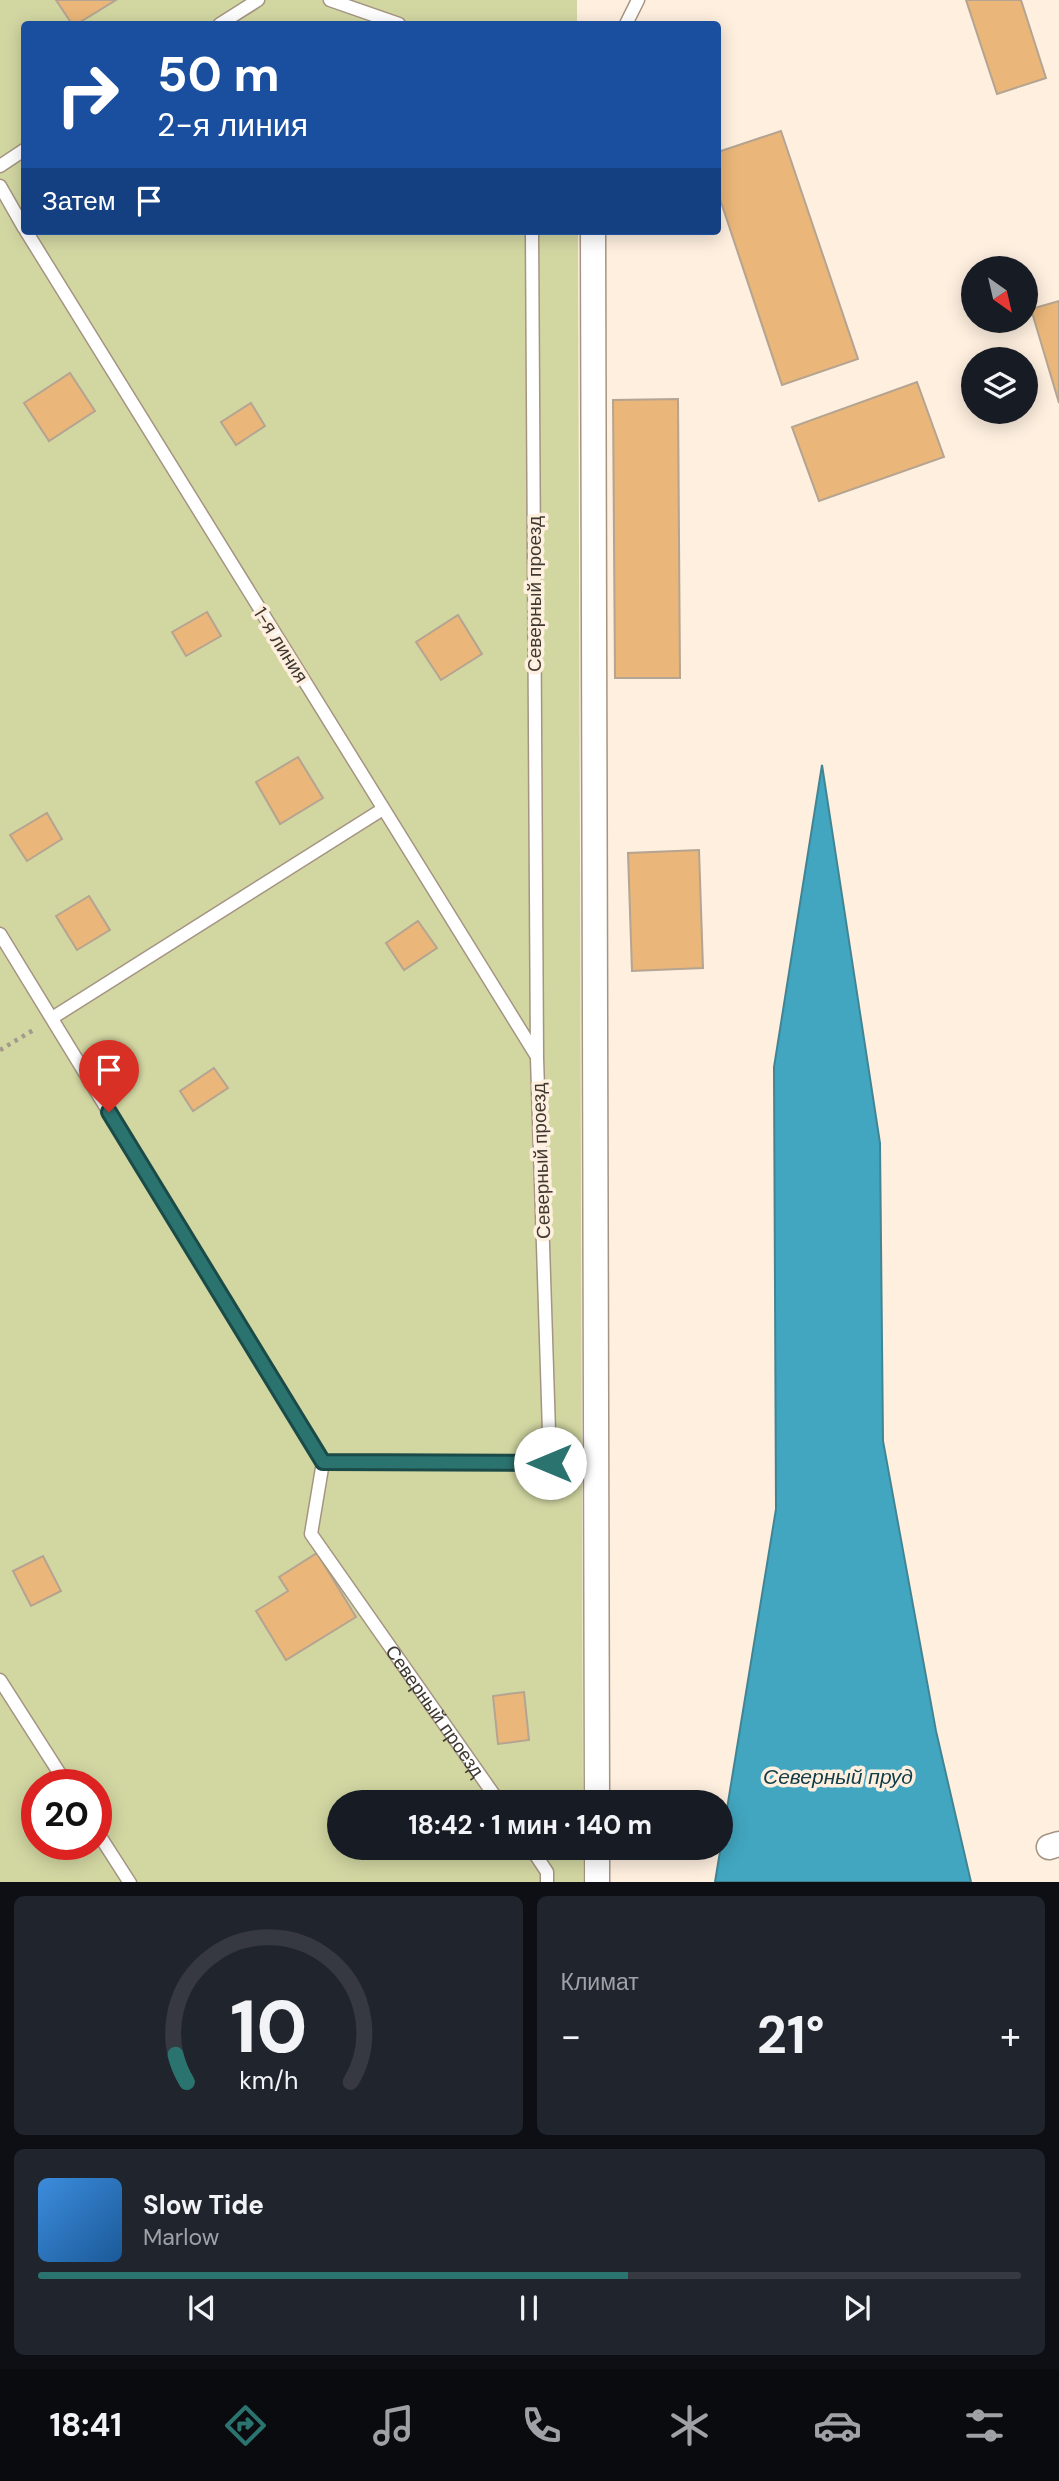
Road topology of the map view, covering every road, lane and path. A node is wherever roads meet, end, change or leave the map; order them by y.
1 (258, 0) edge
2 (330, 0) edge
3 (638, 0) edge
4 (237, 6) edge
5 (223, 21) edge
6 (391, 21) edge
7 (628, 21) edge
8 (21, 152) edge
9 (0, 166) edge
10 (0, 186) edge
11 (21, 222) edge
12 (29, 235) edge
13 (532, 235) edge
14 (593, 235) edge
15 (383, 809) junction
16 (0, 934) edge
17 (52, 1018) junction
18 (0, 1050) edge
19 (537, 1058) junction
20 (323, 1462) junction
21 (0, 1681) edge
22 (57, 1769) edge
23 (491, 1790) edge
24 (597, 1790) edge
25 (112, 1854) edge
26 (539, 1860) edge
27 (597, 1860) edge
28 (130, 1882) edge
29 (547, 1882) edge
30 (597, 1882) edge

1 - 4 lane
2 - 6 lane
3 - 7 lane
4 - 5 lane
8 - 9 lane
10 - 11 lane, 1-я линия
12 - 15 lane, 1-я линия
13 - 19 lane, Северный проезд
14 - 24 street
15 - 17 lane
15 - 19 lane, 1-я линия
16 - 17 lane
17 - 18 path
17 - 20 lane
19 - 20 lane, Северный проезд
20 - 23 lane, Северный проезд
21 - 22 lane
25 - 28 lane
26 - 29 lane
27 - 30 street

